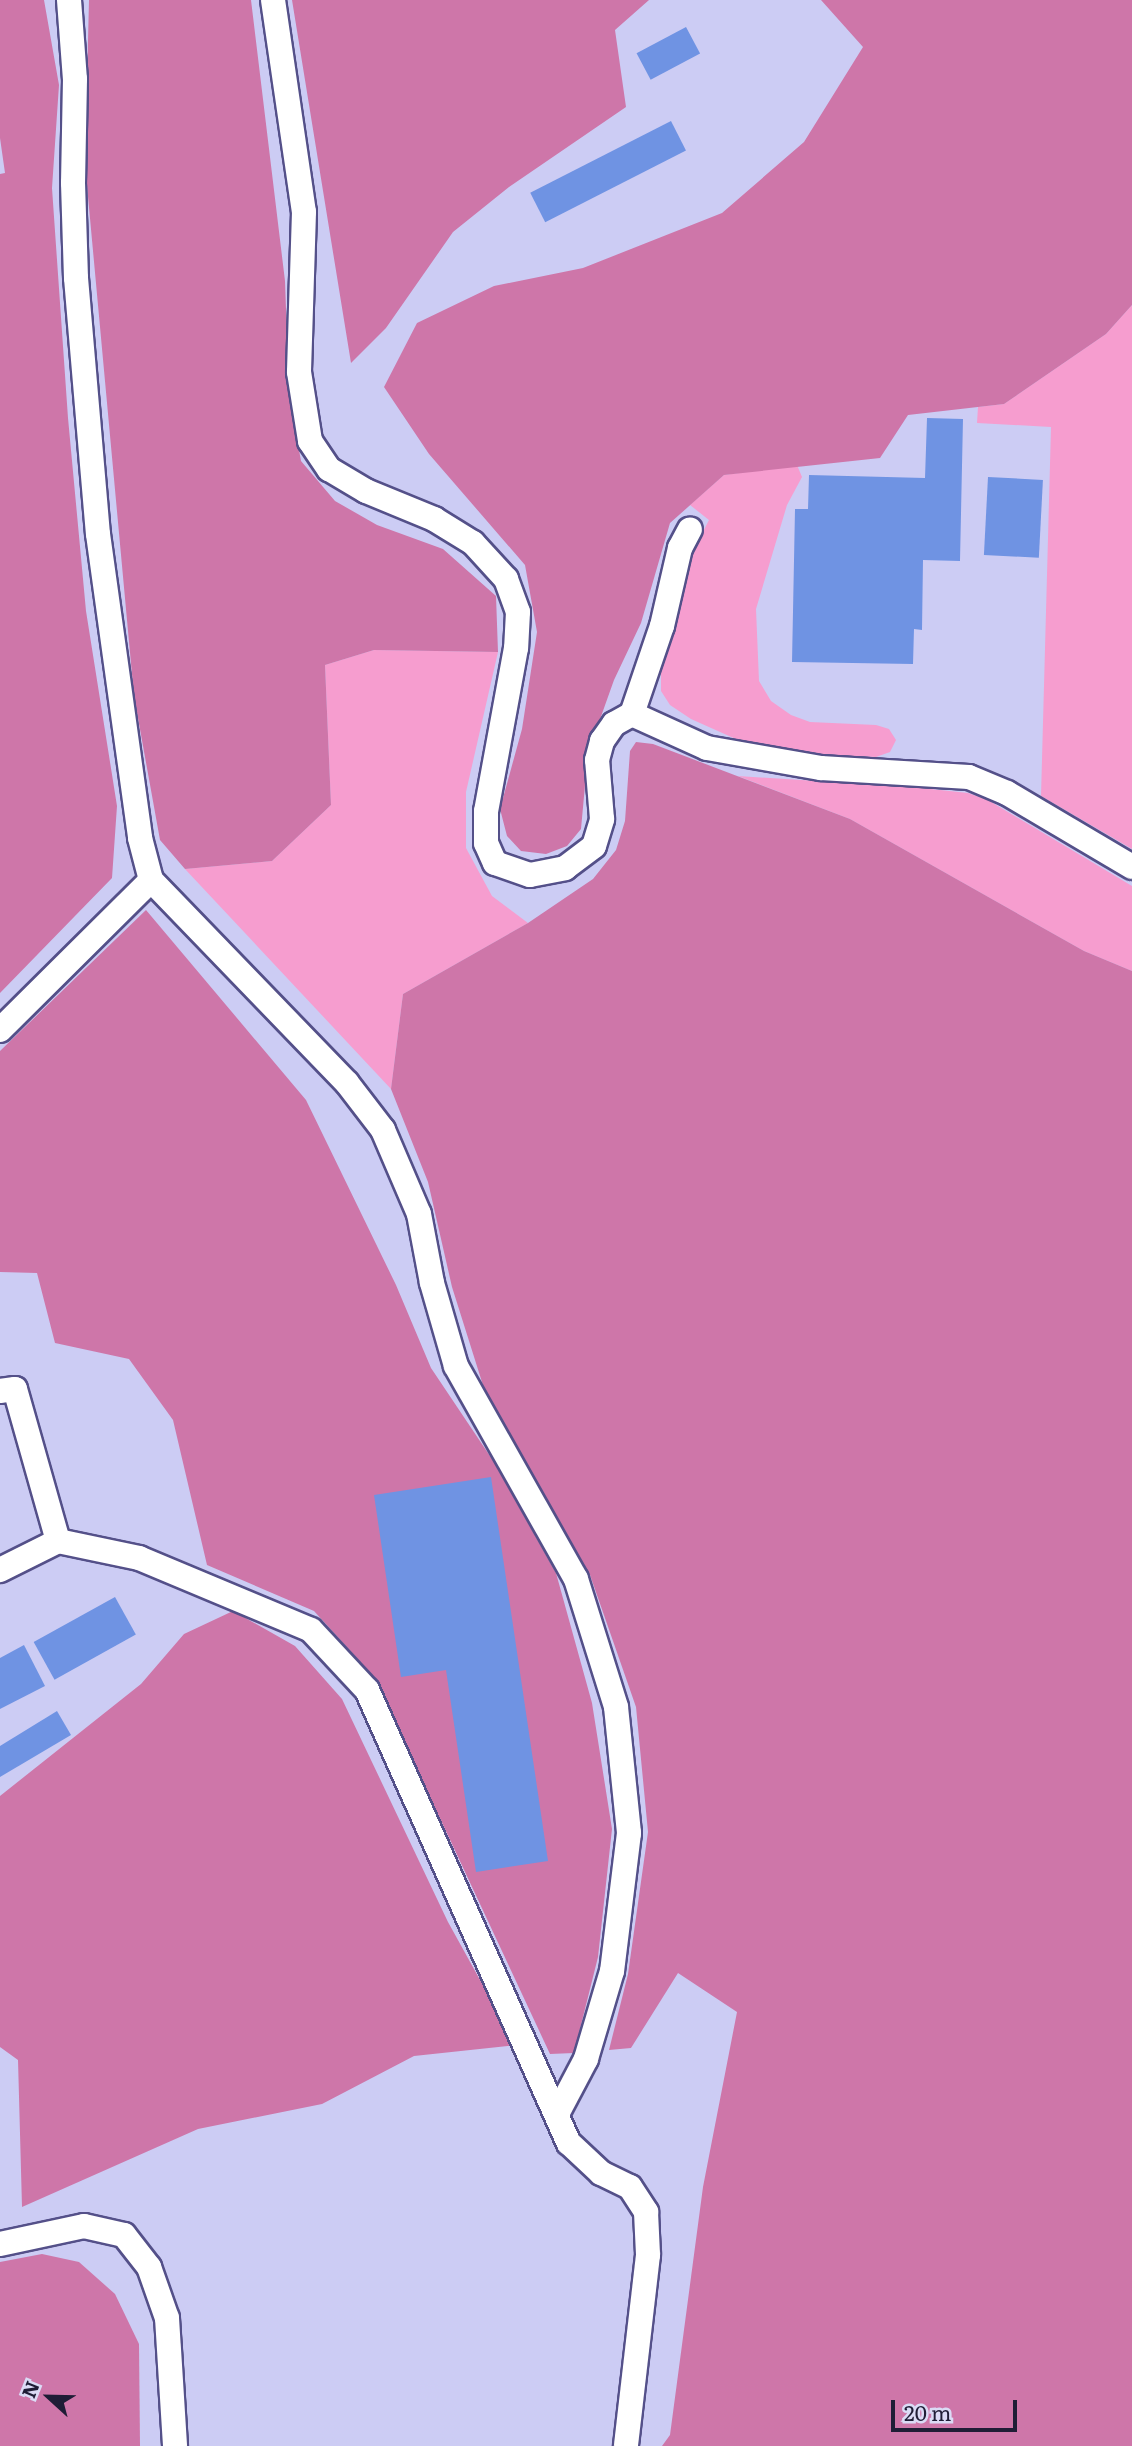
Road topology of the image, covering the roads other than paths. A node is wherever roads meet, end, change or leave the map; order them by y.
1 (69, 0) edge
2 (273, 0) edge
3 (690, 529) dead end
4 (632, 713) junction
5 (1132, 867) edge
6 (151, 880) junction
7 (0, 1030) edge
8 (0, 1391) edge
9 (58, 1541) junction
10 (0, 1570) edge
11 (558, 2112) junction
12 (0, 2244) edge
13 (175, 2446) edge
14 (626, 2446) edge

1 - 6 lane
2 - 4 lane
3 - 4 lane
4 - 5 lane
6 - 7 lane
6 - 11 lane
8 - 9 lane
9 - 10 lane
9 - 11 lane
11 - 14 lane
12 - 13 lane

